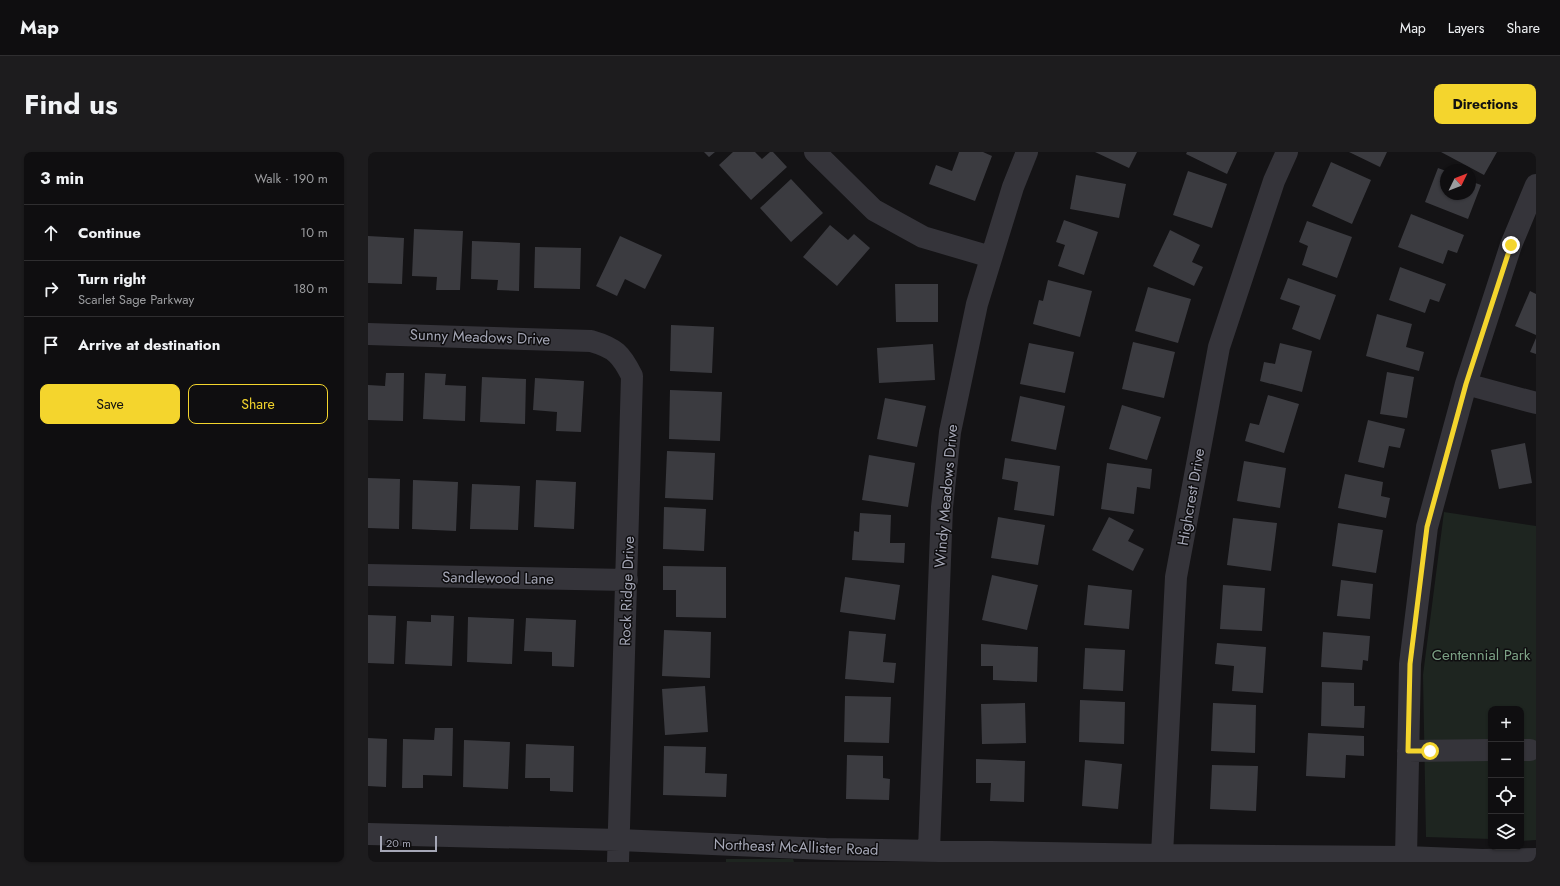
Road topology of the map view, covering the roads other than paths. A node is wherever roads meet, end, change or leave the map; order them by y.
1 (815, 152) edge
2 (1027, 152) edge
3 (1287, 152) edge
4 (1536, 185) edge
5 (991, 257) junction
6 (368, 334) edge
7 (591, 341) joint
8 (1466, 384) junction
9 (1536, 403) edge
10 (368, 575) edge
11 (627, 580) junction
12 (1488, 750) edge
13 (1408, 751) junction
14 (368, 834) edge
15 (619, 840) junction
16 (929, 850) junction
17 (1162, 855) junction
18 (1406, 857) junction
19 (1536, 859) edge
20 (1482, 861) edge
21 (618, 862) edge

1 - 5 street
2 - 5 street, Windy Meadows Drive
3 - 17 street, Highcrest Drive
4 - 8 street
5 - 16 street, Windy Meadows Drive
6 - 7 street, Sunny Meadows Drive
7 - 11 street, Rock Ridge Drive
8 - 9 street
8 - 13 street
10 - 11 street, Sandlewood Lane
11 - 15 street, Rock Ridge Drive
12 - 13 street
13 - 18 street
14 - 15 street, Northeast McAllister Road
15 - 16 street, Northeast McAllister Road
15 - 21 street, Rock Ridge Drive
16 - 17 street, Northeast McAllister Road
17 - 18 street, Northeast McAllister Road
18 - 20 street, Northeast McAllister Road
19 - 20 street, Northeast McAllister Road

